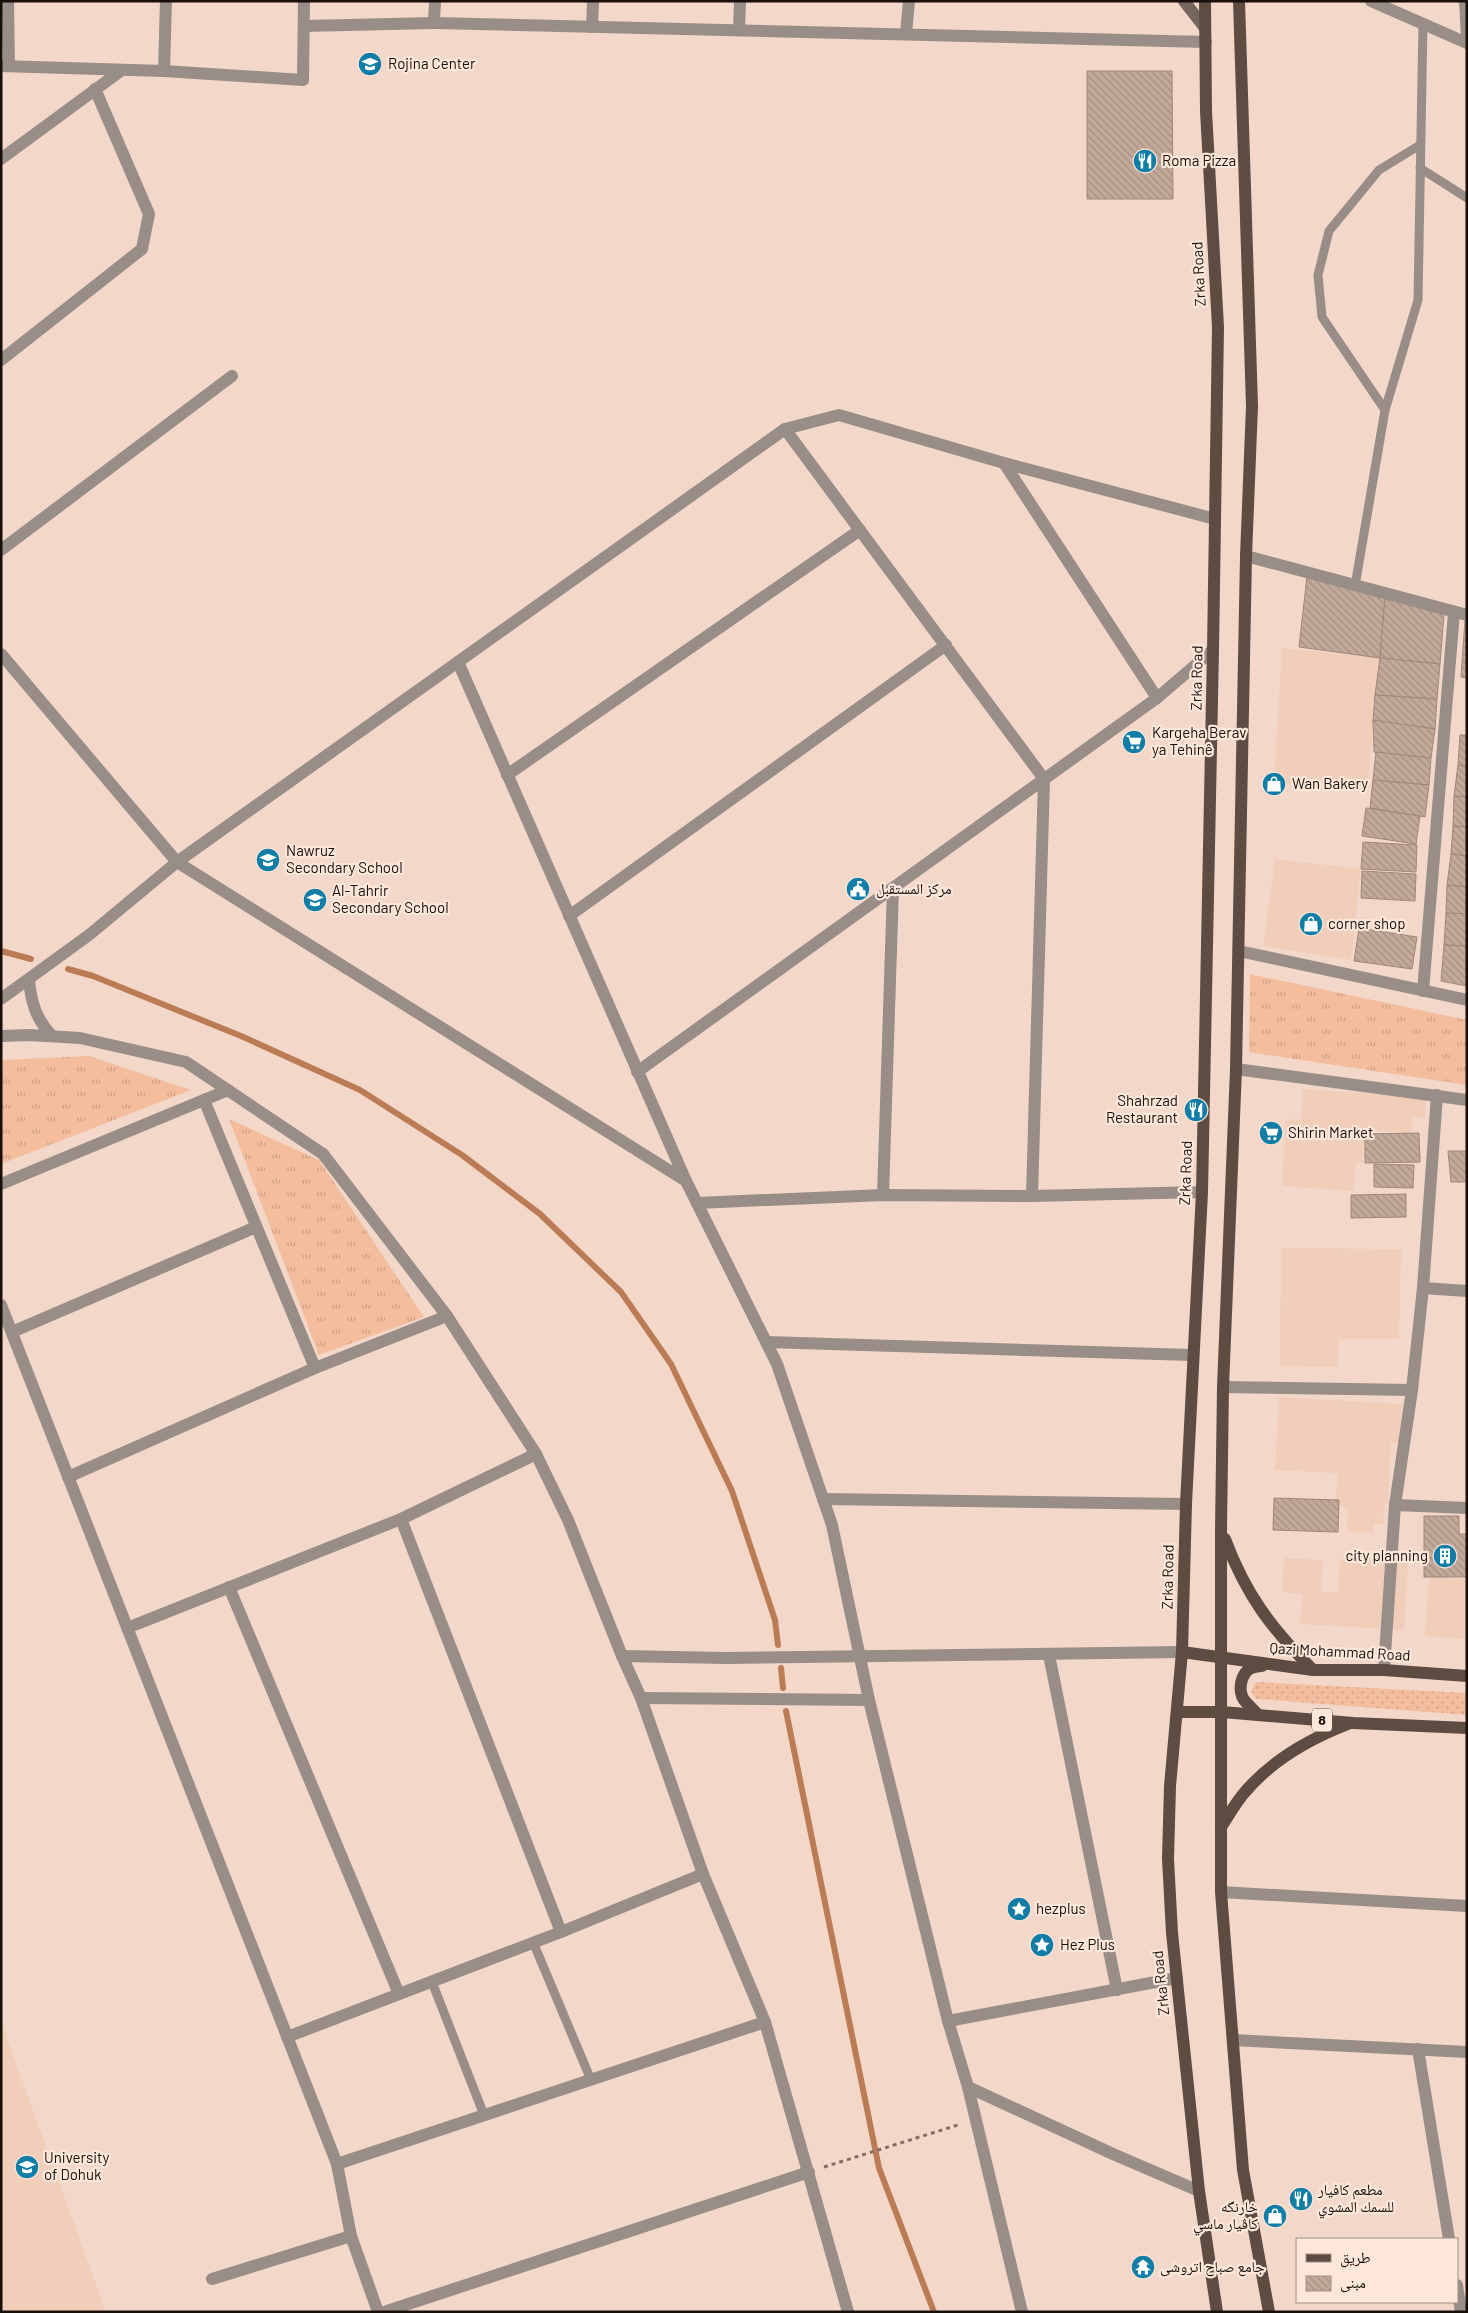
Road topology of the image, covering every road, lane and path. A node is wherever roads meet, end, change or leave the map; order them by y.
1 (8, 1) edge
2 (166, 1) edge
3 (304, 1) edge
4 (434, 1) edge
5 (593, 1) edge
6 (740, 1) edge
7 (909, 1) edge
8 (1184, 1) edge
9 (1205, 1) edge
10 (1239, 1) edge
11 (1371, 1) edge
12 (1465, 3) edge
13 (434, 23) junction
14 (1423, 24) junction
15 (304, 26) junction
16 (592, 27) junction
17 (1205, 28) junction
18 (739, 30) junction
19 (906, 34) junction
20 (1467, 37) edge
21 (1206, 42) junction
22 (1467, 43) edge
23 (5, 66) edge
24 (122, 70) junction
25 (164, 71) junction
26 (95, 90) junction
27 (1420, 145) junction
28 (1, 159) edge
29 (1420, 168) junction
30 (1467, 198) edge
31 (1, 360) edge
32 (232, 376) dead end
33 (1385, 410) junction
34 (785, 429) junction
35 (1004, 463) junction
36 (1215, 519) junction
37 (860, 530) junction
38 (1, 550) edge
39 (1246, 556) junction
40 (1355, 586) junction
41 (1460, 614) edge
42 (946, 645) junction
43 (1214, 650) junction
44 (1, 654) edge
45 (458, 662) junction
46 (1157, 698) junction
47 (507, 774) junction
48 (1044, 779) junction
49 (177, 862) junction
50 (893, 888) junction
51 (569, 916) junction
52 (1238, 951) junction
53 (29, 980) junction
54 (1424, 991) junction
55 (1, 999) edge
56 (1467, 1000) edge
57 (1, 1036) edge
58 (52, 1036) junction
59 (1236, 1069) junction
60 (638, 1072) junction
61 (228, 1090) junction
62 (1438, 1095) junction
63 (204, 1100) junction
64 (1467, 1100) edge
65 (686, 1181) junction
66 (1, 1184) edge
67 (1202, 1192) junction
68 (883, 1195) junction
69 (1032, 1196) junction
70 (697, 1203) junction
71 (256, 1227) junction
72 (1423, 1288) junction
73 (1467, 1291) edge
74 (1, 1305) edge
75 (447, 1316) junction
76 (12, 1332) junction
77 (766, 1342) junction
78 (1192, 1355) junction
79 (314, 1368) junction
80 (1224, 1387) junction
81 (1412, 1390) junction
82 (536, 1454) junction
83 (68, 1477) junction
84 (823, 1499) junction
85 (1186, 1504) junction
86 (1395, 1504) junction
87 (1467, 1508) edge
88 (401, 1519) junction
89 (1221, 1530) junction
90 (229, 1587) junction
91 (127, 1628) junction
92 (1182, 1652) junction
93 (860, 1655) junction
94 (1049, 1655) junction
95 (622, 1656) junction
96 (1222, 1658) junction
97 (1267, 1665) junction
98 (1314, 1670) junction
99 (1384, 1670) junction
100 (1467, 1676) edge
101 (641, 1698) junction
102 (869, 1700) junction
103 (1178, 1712) junction
104 (1222, 1712) junction
105 (1258, 1714) junction
106 (1353, 1723) junction
107 (1467, 1728) edge
108 (1221, 1827) junction
109 (703, 1874) junction
110 (1221, 1892) junction
111 (1467, 1906) edge
112 (561, 1932) junction
113 (533, 1942) junction
114 (1176, 1978) junction
115 (432, 1982) junction
116 (1117, 1990) junction
117 (400, 1994) junction
118 (948, 2021) junction
119 (765, 2022) junction
120 (287, 2037) junction
121 (1233, 2040) junction
122 (1418, 2049) junction
123 (1467, 2052) edge
124 (591, 2080) junction
125 (968, 2087) junction
126 (484, 2115) junction
127 (976, 2120) junction
128 (337, 2164) junction
129 (809, 2172) junction
130 (1199, 2191) junction
131 (352, 2236) junction
132 (1449, 2238) edge
133 (212, 2279) dead end
134 (1458, 2292) edge
135 (378, 2312) edge
136 (384, 2312) edge
137 (848, 2312) edge
138 (1022, 2312) edge
139 (1217, 2312) edge
140 (1269, 2312) edge
141 (1461, 2312) edge

1 - 23 street
2 - 25 street
3 - 15 street
4 - 13 street
5 - 16 street
6 - 18 street
7 - 19 street
8 - 17 main road
9 - 17 main road, Zrka Road
10 - 39 main road
11 - 14 street
12 - 20 street
13 - 15 street
13 - 16 street
14 - 22 street
14 - 27 lane
15 - 25 street
16 - 18 street
17 - 21 main road, Zrka Road
18 - 19 street
19 - 21 street
21 - 36 main road, Zrka Road
23 - 24 street
24 - 25 street
24 - 26 street
26 - 28 street
26 - 31 street
27 - 29 lane
27 - 33 lane
29 - 30 lane
29 - 33 lane
32 - 38 street
33 - 40 lane
34 - 35 street
34 - 37 street
34 - 45 street
35 - 36 street
35 - 46 street
36 - 43 main road, Zrka Road
37 - 42 street
37 - 47 street
39 - 40 street
39 - 52 main road
40 - 41 street
41 - 54 street
42 - 48 street
42 - 51 street
43 - 46 street
43 - 67 main road, Zrka Road
44 - 49 street
45 - 47 street
45 - 49 street
46 - 48 street
47 - 51 street
48 - 50 street
48 - 69 street
49 - 53 street
49 - 65 street
50 - 60 street
50 - 68 street
51 - 60 street
52 - 54 street
52 - 59 main road
53 - 55 street
53 - 58 street
54 - 56 street
57 - 58 street
58 - 61 street
59 - 62 street
59 - 80 main road
60 - 65 street
61 - 63 street
61 - 75 street
62 - 64 street
62 - 72 street
63 - 66 street
63 - 71 street
65 - 70 street
67 - 69 street
67 - 78 main road, Zrka Road
68 - 69 street
68 - 70 street
70 - 77 street
71 - 76 street
71 - 79 street
72 - 73 street
72 - 81 street
74 - 76 street
75 - 79 street
75 - 82 street
76 - 83 street
77 - 78 street
77 - 84 street
78 - 85 main road, Zrka Road
79 - 83 street
80 - 81 street
80 - 89 main road
81 - 86 street
82 - 88 street
82 - 95 street
83 - 91 street
84 - 85 street
84 - 93 street
85 - 92 main road, Zrka Road
86 - 87 street
86 - 99 street
88 - 90 street
88 - 112 street
89 - 96 main road
89 - 98 main road
90 - 91 street
90 - 117 street
91 - 120 street
92 - 94 street
92 - 96 main road, Qazi Mohammad Road
92 - 103 main road, Zrka Road
93 - 94 street
93 - 95 street
93 - 102 street
94 - 116 street
95 - 101 street
96 - 97 main road, Qazi Mohammad Road
96 - 104 main road
97 - 98 main road, Qazi Mohammad Road
97 - 105 main road
98 - 99 main road, Qazi Mohammad Road
99 - 100 main road, Qazi Mohammad Road
101 - 102 street
101 - 109 street
102 - 118 street
103 - 104 main road, 8
103 - 114 main road, Zrka Road
104 - 105 main road, 8
104 - 108 main road
105 - 106 main road, 8
106 - 107 main road, 8
106 - 108 main road
108 - 110 main road
109 - 112 street
109 - 119 street
110 - 111 street
110 - 121 main road
112 - 113 street
113 - 115 street
113 - 124 lane
114 - 116 street
114 - 130 main road, Zrka Road
115 - 117 street
115 - 126 lane
116 - 118 street
117 - 120 street
118 - 125 street
119 - 124 street
119 - 129 street
120 - 128 street
121 - 122 street
121 - 140 main road
122 - 123 street
122 - 132 street
124 - 126 street
125 - 127 street
125 - 130 street
126 - 128 street
127 - 129 path
127 - 138 street
128 - 131 street
129 - 136 street
129 - 137 street
130 - 139 main road, Zrka Road
131 - 133 street
131 - 135 street
134 - 141 street

